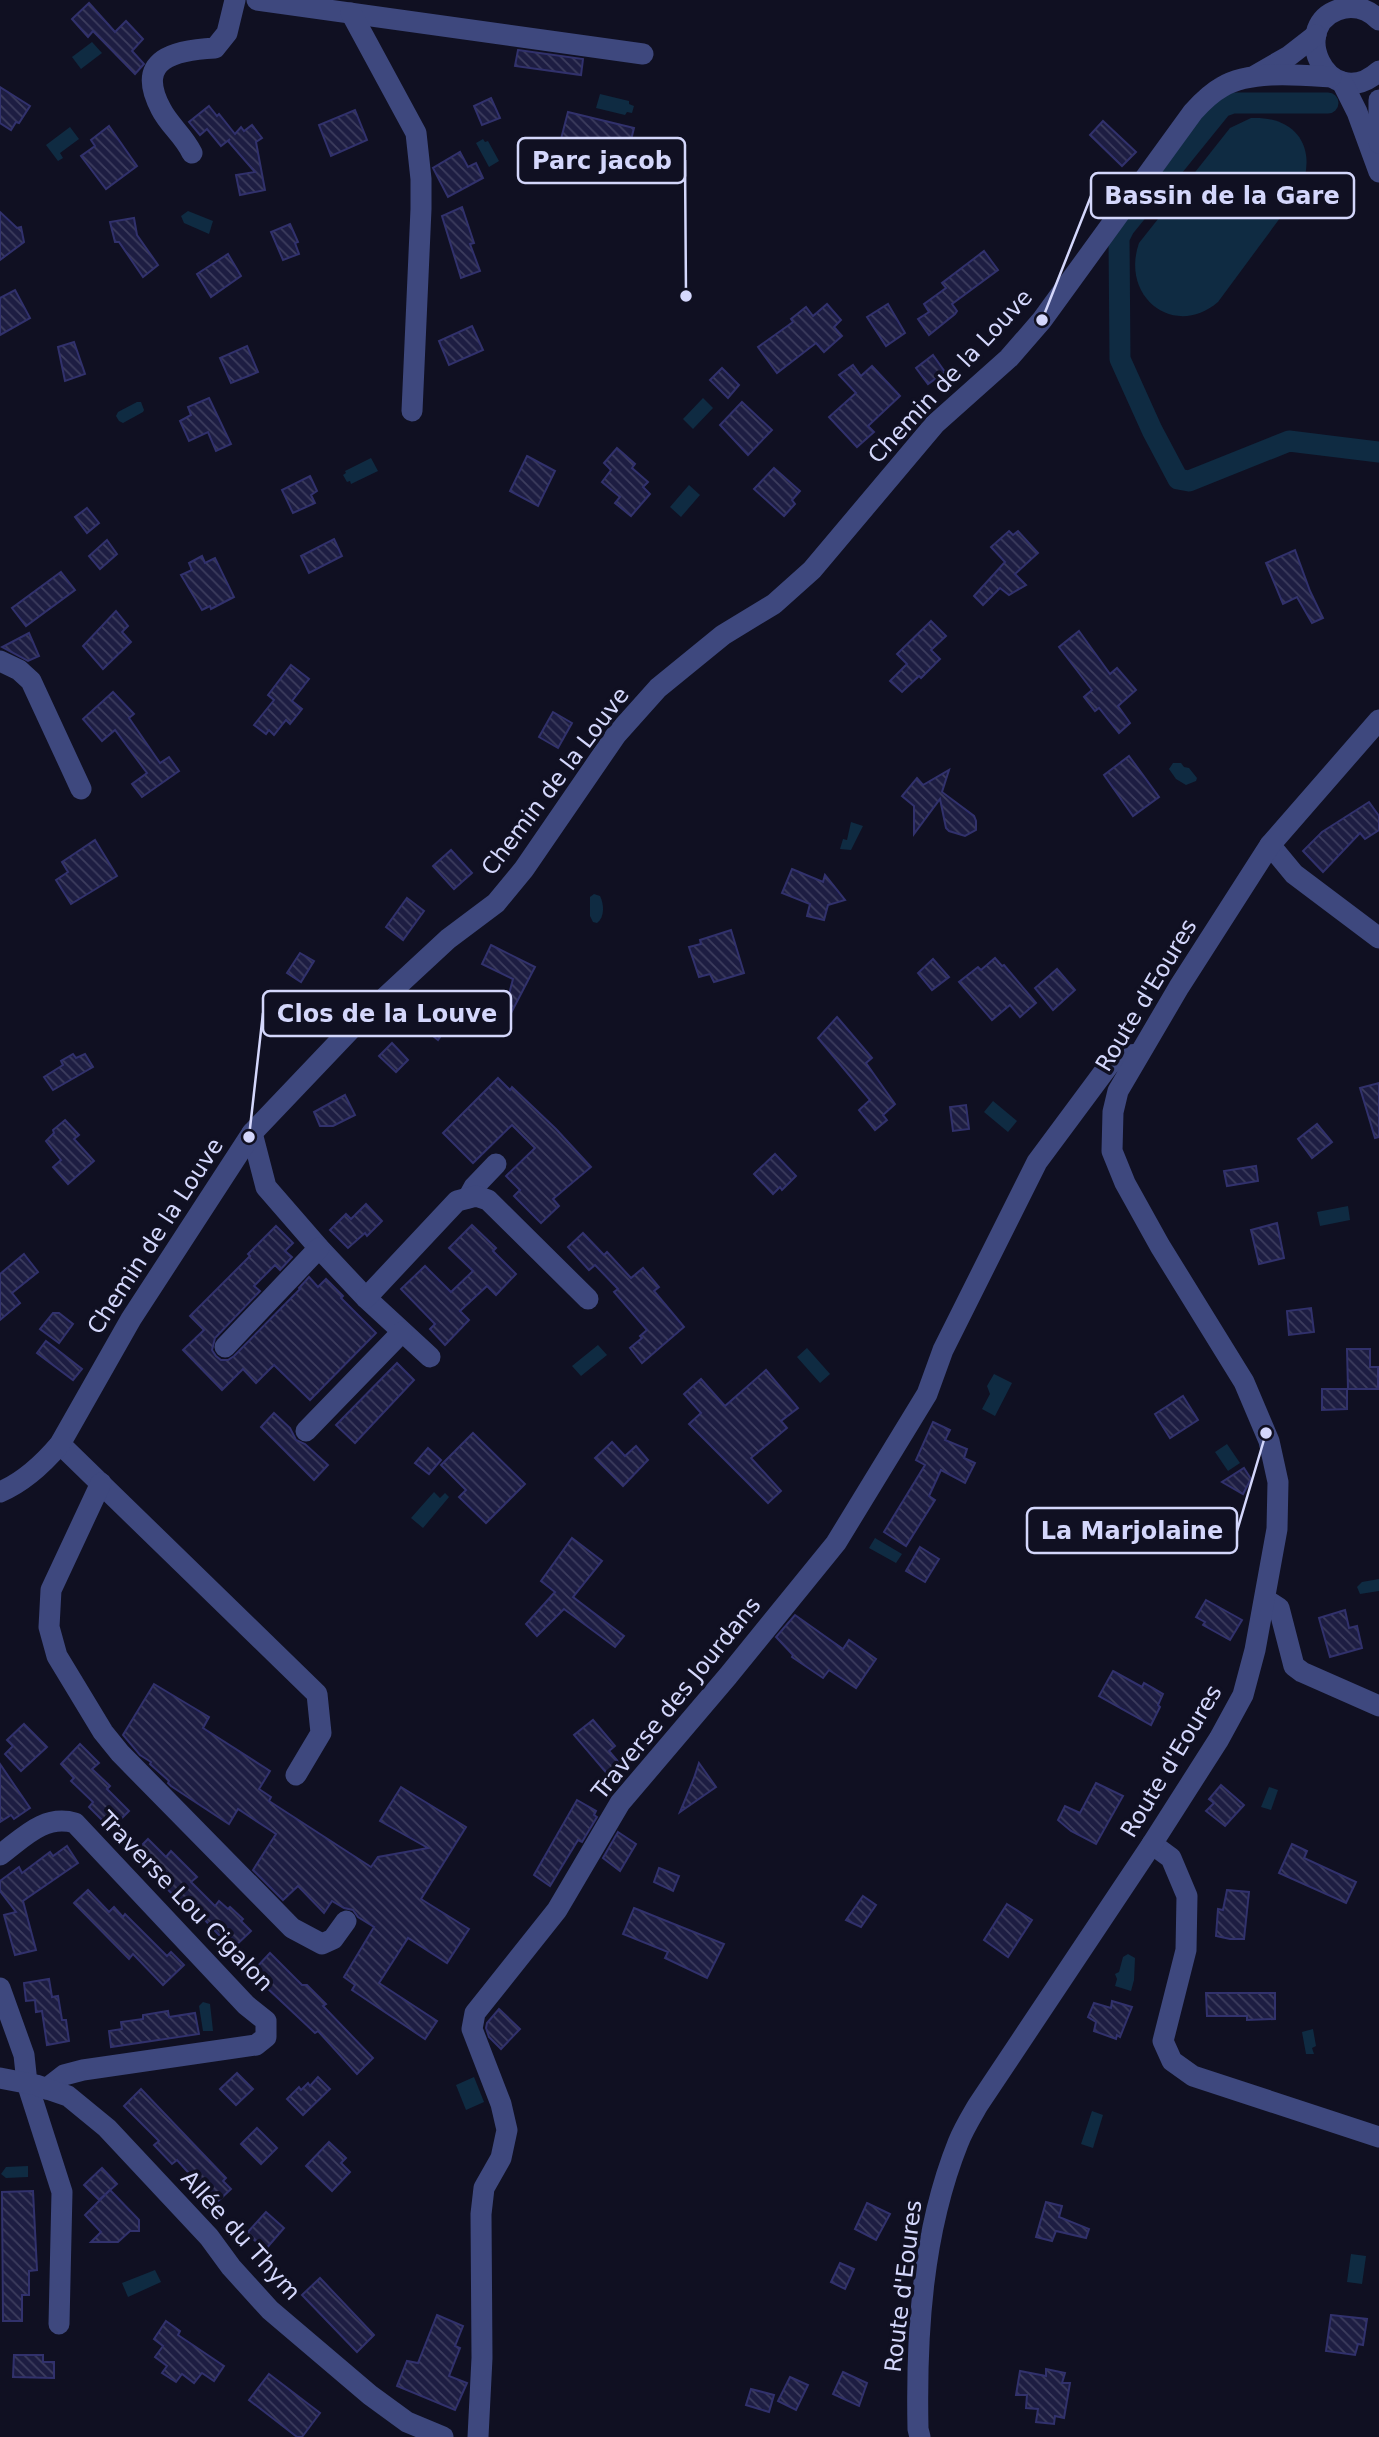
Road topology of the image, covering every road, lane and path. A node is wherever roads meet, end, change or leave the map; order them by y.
1 (236, 0) edge
2 (257, 0) edge
3 (1319, 0) edge
4 (1366, 10) edge
5 (351, 13) junction
6 (1318, 29) junction
7 (643, 54) dead end
8 (1379, 71) edge
9 (1251, 78) junction
10 (1337, 79) junction
11 (1379, 100) edge
12 (1379, 142) edge
13 (192, 153) dead end
14 (1379, 172) edge
15 (412, 411) dead end
16 (0, 661) edge
17 (1379, 720) edge
18 (81, 789) dead end
19 (1270, 845) junction
20 (1379, 938) edge
21 (1139, 1054) junction
22 (252, 1133) junction
23 (496, 1164) dead end
24 (468, 1198) junction
25 (318, 1248) junction
26 (366, 1298) junction
27 (588, 1299) dead end
28 (402, 1332) junction
29 (225, 1348) dead end
30 (430, 1357) dead end
31 (306, 1431) dead end
32 (60, 1444) junction
33 (102, 1483) junction
34 (0, 1492) edge
35 (1265, 1599) junction
36 (1379, 1706) edge
37 (296, 1775) dead end
38 (1152, 1844) junction
39 (0, 1855) edge
40 (346, 1921) dead end
41 (0, 1988) edge
42 (0, 2078) edge
43 (37, 2086) junction
44 (1379, 2137) edge
45 (59, 2324) dead end
46 (443, 2437) edge
47 (478, 2437) edge
48 (920, 2437) edge

1 - 13 street
2 - 5 street
3 - 6 street
4 - 6 street, Chemin de la Louve
5 - 7 street
5 - 15 street
6 - 9 street, Chemin de la Louve
6 - 10 street
8 - 10 street, Chemin de la Louve
9 - 10 street, Chemin de la Louve
9 - 22 street, Chemin de la Louve
10 - 14 street
11 - 12 street
16 - 18 street
17 - 19 street, Route d'Eoures
19 - 20 street
19 - 21 street, Route d'Eoures
21 - 35 street, Route d'Eoures
21 - 47 street, Traverse des Jourdans
22 - 25 street
22 - 32 street, Chemin de la Louve
23 - 24 street
24 - 26 street
24 - 27 street
25 - 26 street
25 - 29 street
26 - 28 street
28 - 30 street
28 - 31 street
32 - 33 street
32 - 34 street, Chemin de la Louve
33 - 37 street
33 - 40 street
35 - 36 street
35 - 38 street, Route d'Eoures
38 - 44 street
38 - 48 street, Route d'Eoures
39 - 43 street, Traverse Lou Cigalon
41 - 43 street
42 - 43 street, Allée du Thym
43 - 45 street
43 - 46 street, Allée du Thym

